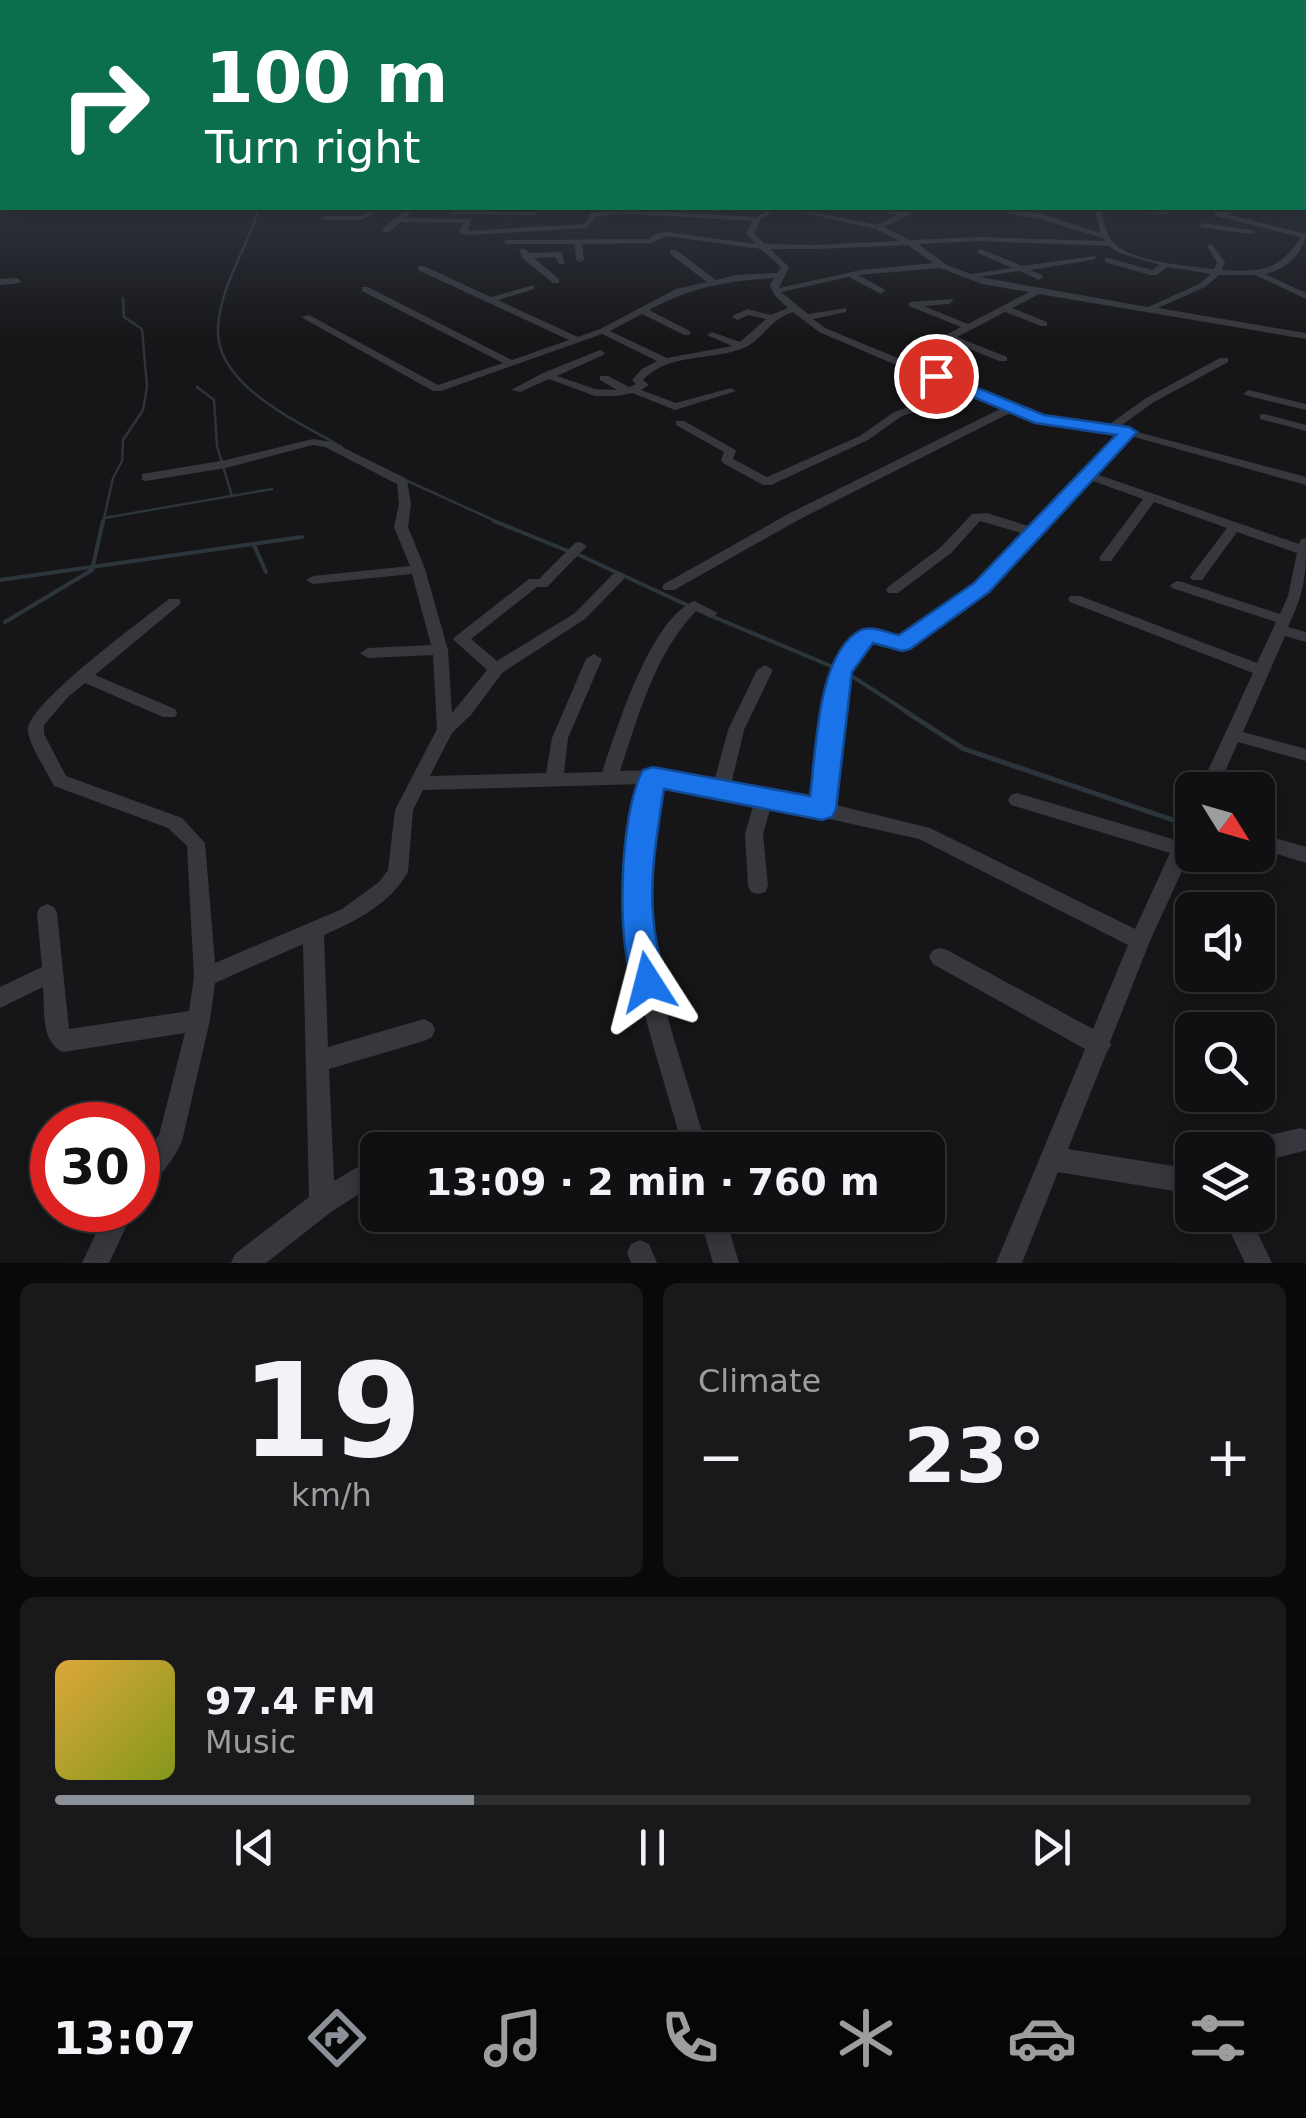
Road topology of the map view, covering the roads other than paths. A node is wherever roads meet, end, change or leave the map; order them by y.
1 (393, 223) edge
2 (412, 223) edge
3 (468, 223) edge
4 (515, 223) edge
5 (588, 223) edge
6 (754, 223) edge
7 (865, 223) edge
8 (885, 223) edge
9 (1053, 223) edge
10 (1103, 223) edge
11 (1251, 223) edge
12 (1202, 225) dead end
13 (878, 226) junction
14 (1266, 227) junction
15 (512, 230) junction
16 (1256, 232) junction
17 (1305, 236) edge
18 (578, 240) junction
19 (1110, 240) junction
20 (1249, 241) dead end
21 (508, 242) dead end
22 (942, 242) junction
23 (1064, 243) junction
24 (912, 244) junction
25 (760, 246) junction
26 (1211, 246) dead end
27 (980, 251) dead end
28 (673, 252) dead end
29 (957, 252) dead end
30 (1156, 253) dead end
31 (1146, 258) junction
32 (1108, 260) dead end
33 (1168, 264) junction
34 (941, 265) junction
35 (421, 268) dead end
36 (1013, 269) junction
37 (849, 274) junction
38 (1219, 274) junction
39 (1258, 274) junction
40 (781, 275) junction
41 (969, 277) junction
42 (1038, 277) dead end
43 (16, 281) dead end
44 (556, 281) dead end
45 (0, 282) edge
46 (713, 282) junction
47 (531, 287) dead end
48 (365, 289) dead end
49 (775, 291) junction
50 (881, 291) dead end
51 (1038, 292) junction
52 (1306, 296) edge
53 (491, 300) junction
54 (949, 301) dead end
55 (641, 310) junction
56 (843, 310) dead end
57 (1008, 310) junction
58 (1147, 311) junction
59 (799, 314) junction
60 (306, 317) dead end
61 (770, 317) junction
62 (737, 318) dead end
63 (1044, 324) dead end
64 (971, 328) junction
65 (603, 330) junction
66 (687, 333) dead end
67 (712, 335) dead end
68 (1306, 336) edge
69 (952, 338) junction
70 (577, 340) junction
71 (740, 346) junction
72 (600, 353) dead end
73 (1004, 359) dead end
74 (1224, 360) dead end
75 (668, 362) junction
76 (902, 362) junction
77 (511, 363) junction
78 (547, 375) junction
79 (604, 378) dead end
80 (516, 390) dead end
81 (969, 390) junction
82 (631, 391) junction
83 (731, 391) dead end
84 (1249, 393) dead end
85 (1306, 407) edge
86 (1009, 409) junction
87 (1264, 418) dead end
88 (680, 423) dead end
89 (1112, 428) junction
90 (1306, 428) edge
91 (1129, 432) junction
92 (1090, 476) junction
93 (146, 478) dead end
94 (1306, 481) edge
95 (1150, 497) junction
96 (1234, 527) junction
97 (1035, 532) junction
98 (1304, 546) edge
99 (575, 550) dead end
100 (1106, 558) dead end
101 (418, 569) junction
102 (618, 577) dead end
103 (1197, 577) dead end
104 (313, 580) dead end
105 (1177, 585) dead end
106 (670, 587) dead end
107 (894, 590) dead end
108 (1300, 597) edge
109 (1075, 600) dead end
110 (174, 602) dead end
111 (711, 612) dead end
112 (1282, 625) junction
113 (1306, 637) edge
114 (440, 650) junction
115 (368, 653) dead end
116 (594, 659) dead end
117 (496, 668) junction
118 (765, 670) dead end
119 (1262, 671) junction
120 (84, 676) junction
121 (168, 713) dead end
122 (445, 729) junction
123 (1233, 735) junction
124 (1306, 755) edge
125 (1216, 772) edge
126 (653, 777) junction
127 (609, 778) junction
128 (554, 780) junction
129 (417, 783) junction
130 (721, 790) junction
131 (764, 798) junction
132 (1017, 800) dead end
133 (822, 809) junction
134 (1275, 846) edge
135 (1175, 847) edge
136 (1306, 855) edge
137 (1175, 864) edge
138 (758, 886) dead end
139 (47, 913) dead end
140 (312, 929) junction
141 (1140, 942) junction
142 (940, 957) dead end
143 (50, 972) junction
144 (205, 976) junction
145 (0, 998) edge
146 (199, 1020) junction
147 (424, 1030) dead end
148 (1100, 1045) junction
149 (317, 1062) junction
150 (691, 1132) edge
151 (1300, 1140) dead end
152 (1275, 1145) edge
153 (160, 1153) edge
154 (1052, 1159) junction
155 (360, 1179) edge
156 (1175, 1179) edge
157 (322, 1203) junction
158 (110, 1232) edge
159 (717, 1232) edge
160 (1244, 1232) edge
161 (95, 1263) edge
162 (244, 1263) edge
163 (726, 1263) edge
164 (1009, 1263) edge
165 (1259, 1263) edge

1 - 2 street
3 - 15 street
4 - 15 street
5 - 15 street
6 - 25 street
7 - 13 street
8 - 13 street
9 - 19 street
10 - 19 street
11 - 14 street
12 - 16 street
13 - 24 street
14 - 16 street
14 - 17 street
16 - 20 street
17 - 39 street
18 - 21 street
18 - 25 street
18 - 44 street
19 - 23 street
19 - 31 street
22 - 23 street
22 - 24 street
22 - 29 street
23 - 36 street
24 - 25 street
24 - 34 street
25 - 40 street
26 - 38 street
27 - 36 street
28 - 46 street
30 - 31 street
31 - 33 street
32 - 33 street
33 - 38 street
34 - 37 street
34 - 41 street
35 - 53 street
36 - 41 street
36 - 42 street
37 - 49 street
37 - 50 street
38 - 39 street
38 - 58 street
39 - 52 street
40 - 46 street
40 - 49 street
41 - 51 street
43 - 45 street
46 - 55 street
47 - 53 street
48 - 77 street
49 - 59 street
51 - 57 street
51 - 58 street
53 - 70 street
54 - 64 street
55 - 65 street
55 - 66 street
56 - 59 street
57 - 63 street
57 - 64 street
58 - 68 street
59 - 61 street
59 - 76 street
60 - 77 street
61 - 62 street
61 - 71 street
64 - 69 street
65 - 70 street
65 - 75 street
67 - 71 street
69 - 73 street
69 - 76 street
70 - 77 street
71 - 75 street
72 - 78 street
74 - 89 street
75 - 82 street
76 - 81 street
78 - 80 street
78 - 82 street
79 - 82 street
81 - 86 street
81 - 88 street
82 - 83 street
84 - 85 street
86 - 89 street
86 - 106 street
87 - 90 street
89 - 91 street
91 - 92 street
91 - 94 street
92 - 95 street
92 - 97 street
93 - 101 street
95 - 96 street
95 - 100 street
96 - 98 street
96 - 103 street
97 - 107 street
97 - 133 street
98 - 108 street
99 - 117 street
101 - 104 street
101 - 114 street
102 - 117 street
105 - 112 street
108 - 112 street
109 - 119 street
110 - 120 street
111 - 127 street
112 - 113 street
112 - 119 street
114 - 115 street
114 - 122 street
116 - 128 street
117 - 122 street
118 - 130 street
119 - 123 street
120 - 121 street
120 - 144 street
122 - 129 street
123 - 124 street
123 - 125 street
126 - 127 street
126 - 130 street
126 - 150 street
127 - 128 street
128 - 129 street
129 - 140 street
130 - 131 street
131 - 133 street
131 - 138 street
132 - 135 street
133 - 141 street
134 - 136 street
137 - 141 street
139 - 143 street
140 - 144 street
140 - 149 street
141 - 148 street
142 - 148 street
143 - 145 street
143 - 146 street
144 - 146 street
146 - 153 street
147 - 149 street
148 - 154 street
149 - 157 street
151 - 152 street
154 - 156 street
154 - 164 street
155 - 157 street
157 - 162 street
158 - 161 street
159 - 163 street
160 - 165 street

